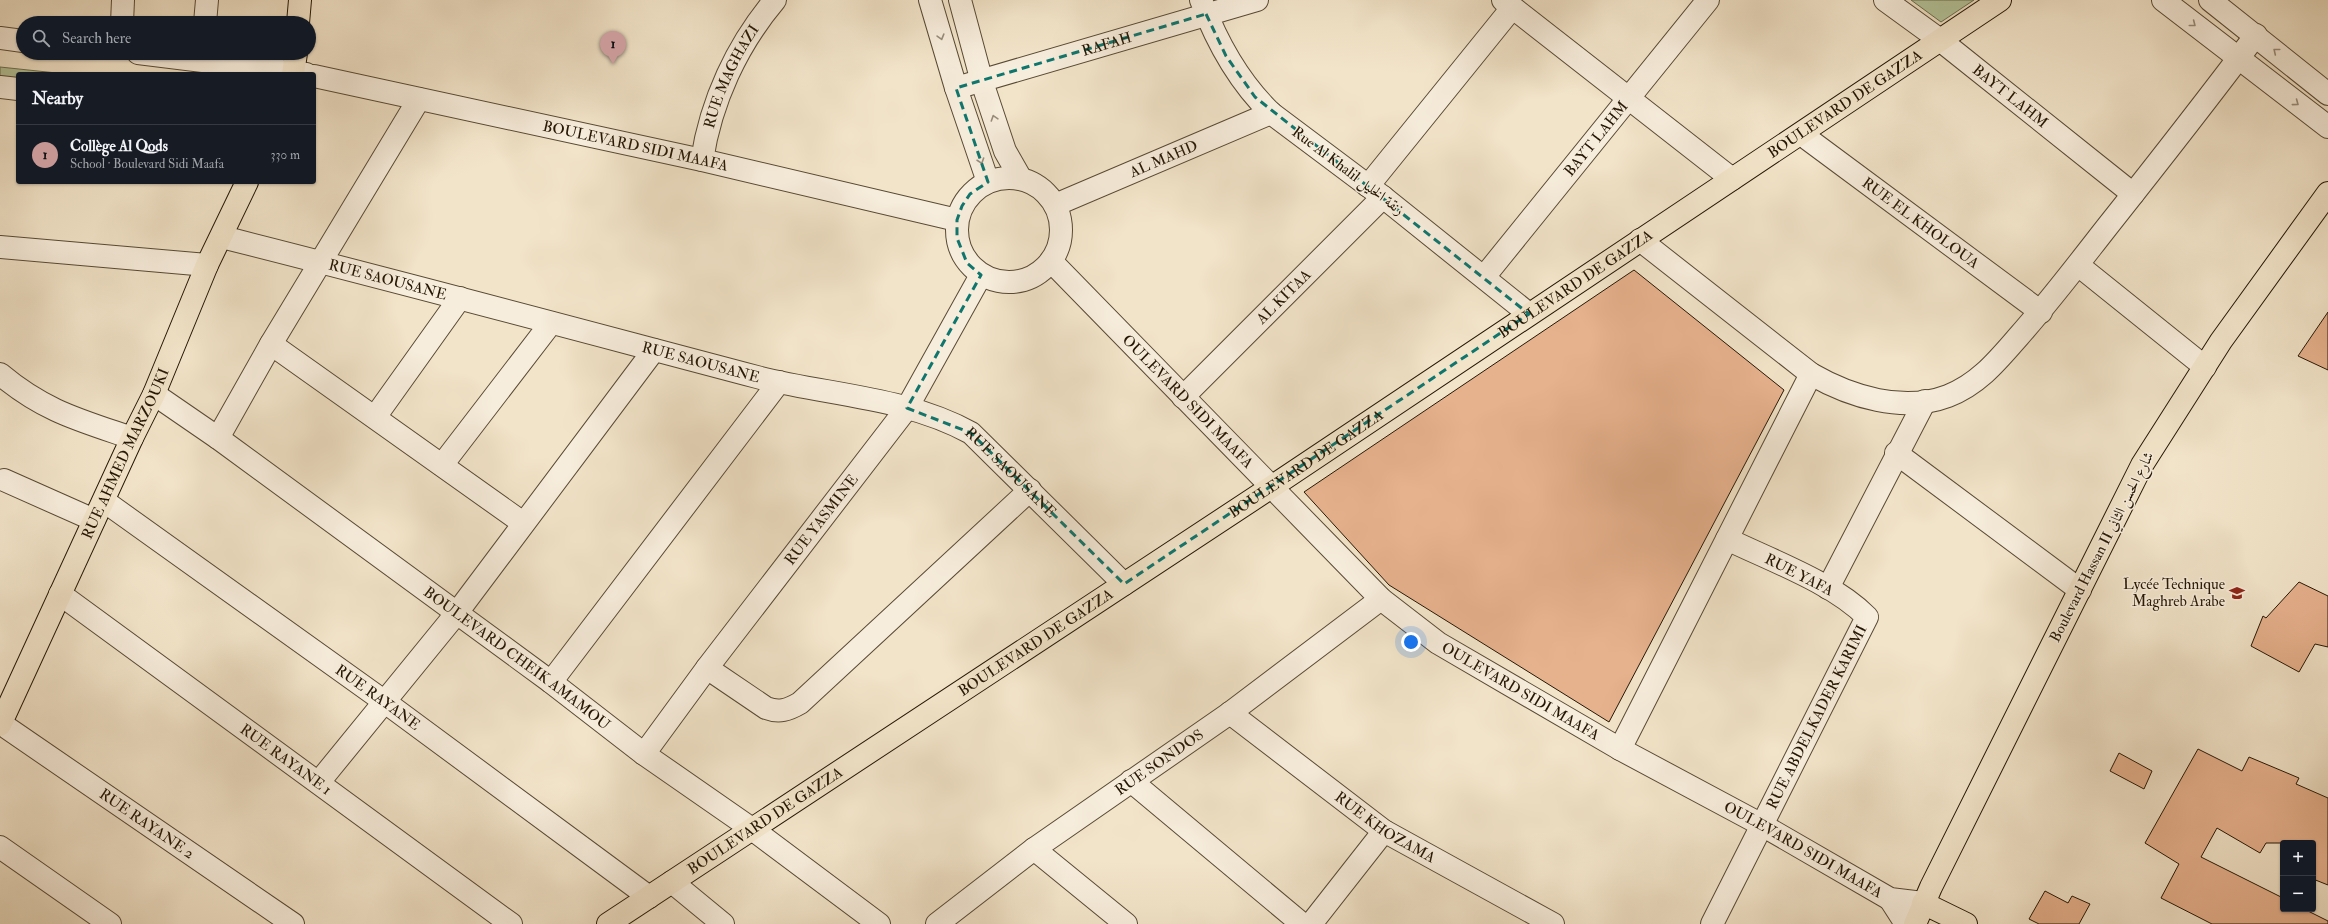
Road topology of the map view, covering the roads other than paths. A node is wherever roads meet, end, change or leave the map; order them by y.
1 (123, 0) edge
2 (207, 0) edge
3 (300, 0) edge
4 (775, 0) edge
5 (930, 0) edge
6 (960, 0) edge
7 (1257, 0) edge
8 (1708, 0) edge
9 (1886, 0) edge
10 (2000, 0) edge
11 (2162, 0) edge
12 (2210, 0) edge
13 (1508, 4) edge
14 (1203, 7) edge
15 (122, 16) edge
16 (206, 16) edge
17 (299, 16) edge
18 (2256, 35) junction
19 (0, 38) edge
20 (16, 40) edge
21 (1940, 40) junction
22 (226, 60) edge
23 (2238, 60) junction
24 (301, 70) edge
25 (316, 74) edge
26 (982, 82) junction
27 (0, 87) edge
28 (956, 88) junction
29 (16, 89) edge
30 (2328, 94) edge
31 (1629, 97) junction
32 (419, 99) junction
33 (1271, 112) junction
34 (2328, 127) edge
35 (1801, 134) junction
36 (702, 160) junction
37 (1021, 179) junction
38 (1732, 179) junction
39 (988, 182) junction
40 (246, 184) edge
41 (1376, 191) junction
42 (2328, 193) edge
43 (2133, 194) junction
44 (1055, 205) junction
45 (957, 220) junction
46 (222, 237) junction
47 (1640, 240) junction
48 (0, 247) edge
49 (1051, 261) junction
50 (320, 262) junction
51 (207, 265) junction
52 (2078, 265) junction
53 (981, 275) junction
54 (1484, 277) junction
55 (460, 298) junction
56 (2041, 312) junction
57 (1530, 314) junction
58 (551, 323) junction
59 (271, 344) junction
60 (654, 350) junction
61 (2205, 367) junction
62 (0, 374) edge
63 (1812, 374) junction
64 (779, 382) junction
65 (154, 394) junction
66 (1183, 397) junction
67 (1925, 401) junction
68 (907, 408) junction
69 (375, 416) junction
70 (132, 438) junction
71 (218, 438) junction
72 (1896, 453) junction
73 (442, 465) junction
74 (4, 480) dead end
75 (1273, 486) junction
76 (1030, 490) junction
77 (104, 501) junction
78 (94, 520) junction
79 (523, 523) junction
80 (1727, 539) junction
81 (1124, 584) junction
82 (1828, 588) junction
83 (2080, 590) junction
84 (60, 594) junction
85 (1381, 599) junction
86 (456, 614) junction
87 (1868, 617) joint
88 (707, 668) junction
89 (551, 682) junction
90 (385, 702) junction
91 (1230, 713) junction
92 (0, 724) edge
93 (1620, 749) junction
94 (644, 754) junction
95 (1131, 781) junction
96 (319, 782) junction
97 (1762, 825) junction
98 (752, 829) junction
99 (1384, 831) junction
100 (0, 847) edge
101 (1034, 849) junction
102 (672, 882) junction
103 (649, 897) junction
104 (1890, 899) junction
105 (1923, 903) junction
106 (110, 924) edge
107 (293, 924) edge
108 (511, 924) edge
109 (608, 924) edge
110 (723, 924) edge
111 (879, 924) edge
112 (937, 924) edge
113 (1126, 924) edge
114 (1302, 924) edge
115 (1311, 924) edge
116 (1553, 924) edge
117 (1712, 924) edge
118 (1906, 924) edge
119 (1915, 924) edge
120 (1966, 924) edge

1 - 15 street
2 - 16 street
3 - 17 main road
4 - 36 street, RUE MAGHAZI
5 -> 28 street
6 - 26 street
7 - 14 street, RAFAH
8 - 31 street, BAYT LAHM
9 - 21 street, BAYT LAHM
10 - 21 main road, BOULEVARD DE GAZZA
11 -> 23 street
12 - 18 street
13 - 31 street
13 - 41 street, AL KITAA
14 - 26 street, RAFAH
14 - 33 street, Rue Al Khalil زنقة الخليل
18 - 23 street
30 -> 18 street
19 - 20 street
21 - 35 main road, BOULEVARD DE GAZZA
21 - 43 street, BAYT LAHM
22 - 24 street, BOULEVARD SIDI MAAFA
23 -> 34 street
23 - 43 street
25 - 32 street, BOULEVARD SIDI MAAFA
26 - 28 street, RAFAH
37 -> 26 street
27 - 29 street
28 -> 39 street
31 - 38 street
31 - 54 street, BAYT LAHM
32 - 36 street, BOULEVARD SIDI MAAFA
32 - 50 street
33 - 41 street, Rue Al Khalil زنقة الخليل
33 - 44 street, AL MAHD
35 - 38 main road, BOULEVARD DE GAZZA
35 - 56 street, RUE EL KHOLOUA
36 - 45 street, BOULEVARD SIDI MAAFA
37 - 39 street
37 - 44 street
38 - 47 main road, BOULEVARD DE GAZZA
39 - 45 street
40 - 46 main road, RUE AHMED MARZOUKI
41 - 54 street, Rue Al Khalil زنقة الخليل
41 - 66 street, AL KITAA
42 - 61 main road, Boulevard Hassan II شارع الحسن الثاني
43 - 52 street
44 - 49 street
45 - 53 street
46 - 50 street, RUE SAOUSANE
46 - 51 main road, RUE AHMED MARZOUKI
47 - 57 main road, BOULEVARD DE GAZZA
47 - 63 street
48 - 51 street
49 - 53 street
49 - 66 street, OULEVARD SIDI MAAFA
50 - 55 street, RUE SAOUSANE
50 - 59 street
51 - 65 main road, RUE AHMED MARZOUKI
52 - 56 street
52 - 61 street
53 - 68 street, RUE YASMINE
54 - 57 street, Rue Al Khalil زنقة الخليل
55 - 58 street, RUE SAOUSANE
55 - 69 street
56 - 67 street
57 - 75 main road, BOULEVARD DE GAZZA
58 - 60 street, RUE SAOUSANE
58 - 73 street
59 - 69 street
59 - 71 street
60 - 64 street, RUE SAOUSANE
60 - 79 street
61 - 83 main road, Boulevard Hassan II شارع الحسن الثاني
62 - 70 street
63 - 67 street
63 - 80 street
64 - 68 street, RUE SAOUSANE
64 - 89 street
65 - 70 main road, RUE AHMED MARZOUKI
65 - 71 street, BOULEVARD CHEIK AMAMOU
66 - 75 street, OULEVARD SIDI MAAFA
67 - 72 street
68 - 76 street, RUE SAOUSANE
68 - 88 street, RUE YASMINE
69 - 73 street
70 - 77 main road, RUE AHMED MARZOUKI
71 - 86 street, BOULEVARD CHEIK AMAMOU
72 - 82 street
72 - 83 street
73 - 79 street
74 - 78 street
75 - 81 main road, BOULEVARD DE GAZZA
75 - 85 street, OULEVARD SIDI MAAFA
76 - 81 street, RUE SAOUSANE
76 - 88 street
77 - 78 main road, RUE AHMED MARZOUKI
77 - 90 street, RUE RAYANE
78 - 84 main road, RUE AHMED MARZOUKI
79 - 86 street
80 - 82 street, RUE YAFA
80 - 93 street
81 - 98 main road, BOULEVARD DE GAZZA
82 - 87 street, RUE YAFA
83 - 105 main road, Boulevard Hassan II شارع الحسن الثاني
84 - 92 main road, RUE AHMED MARZOUKI
84 - 96 street, RUE RAYANE 1
85 - 91 street, RUE SONDOS
85 - 93 street, OULEVARD SIDI MAAFA
86 - 89 street, BOULEVARD CHEIK AMAMOU
86 - 90 street
87 - 97 street, RUE ABDELKADER KARIMI
88 - 94 street, RUE YASMINE
89 - 94 street, BOULEVARD CHEIK AMAMOU
90 - 96 street
90 - 103 street, RUE RAYANE
91 - 95 street, RUE SONDOS
91 - 99 street, RUE KHOZAMA
92 - 107 street, RUE RAYANE 2
93 - 97 street, OULEVARD SIDI MAAFA
94 - 98 street, BOULEVARD CHEIK AMAMOU
95 - 101 street, RUE SONDOS
95 - 114 street
96 - 108 street, RUE RAYANE 1
97 - 104 street, OULEVARD SIDI MAAFA
97 - 117 street, RUE ABDELKADER KARIMI
98 - 102 main road, BOULEVARD DE GAZZA
98 - 111 street, BOULEVARD CHEIK AMAMOU
99 - 115 street
99 - 116 street, RUE KHOZAMA
100 - 106 street
101 - 112 street, RUE SONDOS
101 - 113 street
102 - 103 main road, BOULEVARD DE GAZZA
102 - 110 street
103 - 109 main road, BOULEVARD DE GAZZA
104 - 105 street
104 - 118 street
105 - 119 main road, Boulevard Hassan II شارع الحسن الثاني
105 - 120 main road

